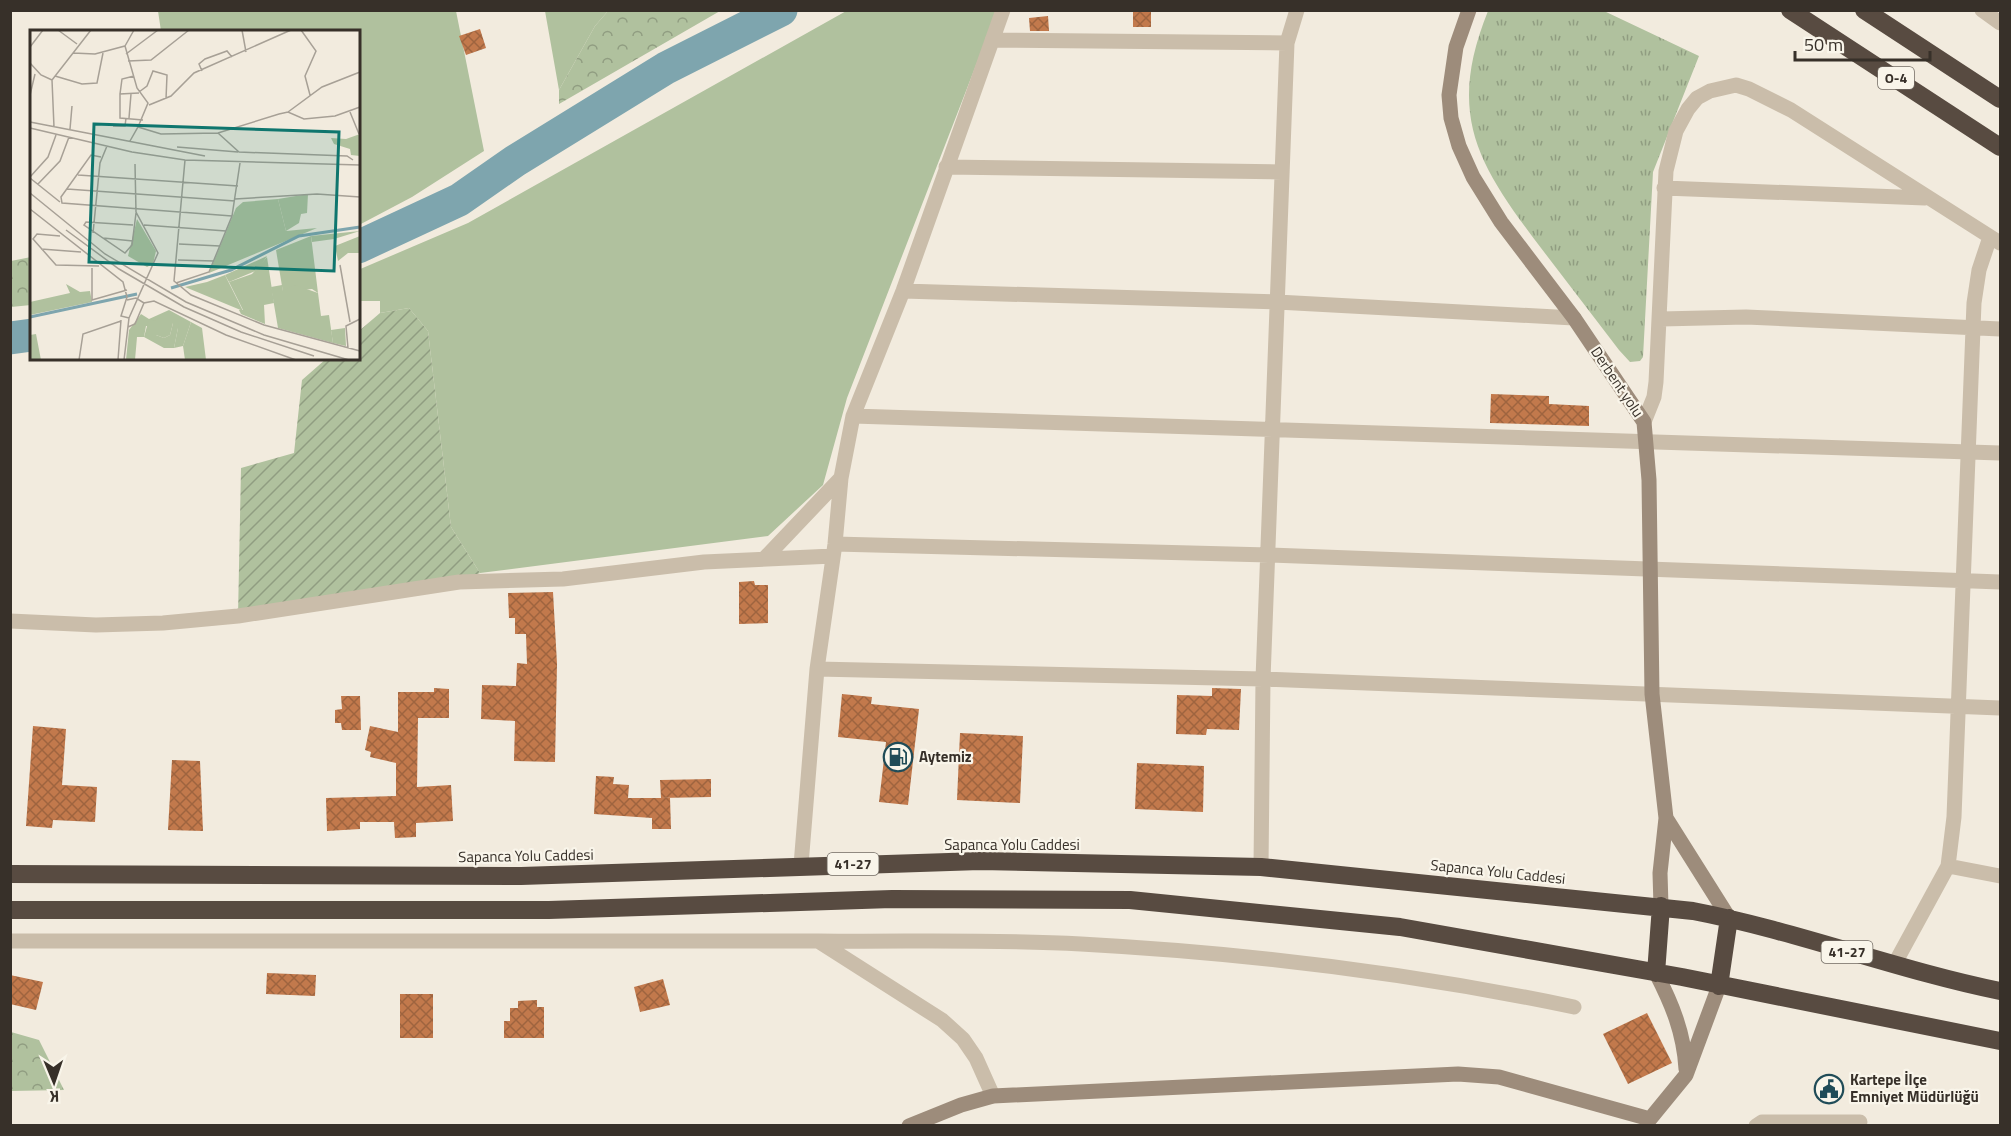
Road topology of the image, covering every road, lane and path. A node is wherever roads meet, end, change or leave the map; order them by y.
1 (1003, 10) edge
2 (1297, 10) edge
3 (1790, 10) edge
4 (1864, 10) edge
5 (1982, 10) edge
6 (1466, 18) edge
7 (2001, 23) edge
8 (992, 40) junction
9 (1287, 43) junction
10 (2001, 99) edge
11 (2001, 147) edge
12 (946, 167) junction
13 (1282, 172) junction
14 (1664, 189) junction
15 (1926, 198) junction
16 (1995, 240) edge
17 (903, 291) junction
18 (1277, 302) junction
19 (1574, 318) junction
20 (1661, 319) junction
21 (1972, 328) junction
22 (2001, 329) edge
23 (853, 416) junction
24 (1644, 422) junction
25 (1273, 428) junction
26 (1646, 440) junction
27 (1967, 452) junction
28 (2001, 453) edge
29 (841, 478) junction
30 (834, 550) junction
31 (1269, 555) junction
32 (764, 559) junction
33 (1650, 569) junction
34 (1962, 580) junction
35 (2001, 582) edge
36 (10, 621) edge
37 (817, 669) junction
38 (1263, 679) junction
39 (1652, 694) junction
40 (1958, 706) junction
41 (2001, 708) edge
42 (1666, 818) junction
43 (801, 865) junction
44 (1948, 866) junction
45 (1261, 867) junction
46 (10, 874) edge
47 (2001, 876) edge
48 (1661, 906) junction
49 (10, 910) edge
50 (1729, 918) junction
51 (10, 941) edge
52 (818, 941) junction
53 (1894, 965) junction
54 (1656, 973) junction
55 (1719, 986) junction
56 (2001, 991) edge
57 (1574, 1007) dead end
58 (2001, 1041) edge
59 (1686, 1075) junction
60 (993, 1096) junction
61 (1648, 1122) edge
62 (1860, 1122) dead end
63 (909, 1125) edge
64 (1756, 1125) edge

1 - 8 street
2 - 9 street
3 - 11 highway, O-4
4 - 10 highway, O-4
5 - 7 street
6 - 19 street, Derbent yolu
8 - 9 street
8 - 12 street
9 - 13 street
12 - 13 street
12 - 17 street
13 - 18 street
14 - 15 street
14 - 15 street
14 - 20 street
15 - 16 street
16 - 21 street
17 - 18 street
17 - 23 street
18 - 19 street
18 - 25 street
19 - 24 street, Derbent yolu
20 - 21 street
20 - 24 street
21 - 22 street
21 - 27 street
23 - 25 street
23 - 29 street
24 - 26 street, Derbent yolu
25 - 26 street
25 - 31 street
26 - 27 street
26 - 33 street, Derbent yolu
27 - 28 street
27 - 34 street
29 - 30 street
29 - 32 street
30 - 31 street
30 - 32 street
30 - 37 street
31 - 33 street
31 - 38 street
32 - 36 street
33 - 34 street
33 - 39 street, Derbent yolu
34 - 35 street
34 - 40 street
37 - 38 street
37 - 43 street
38 - 39 street
38 - 45 street
39 - 40 street
39 - 42 street, Derbent yolu
40 - 41 street
40 - 44 street
42 - 48 street
42 - 50 street
43 - 45 highway, Sapanca Yolu Caddesi / 41-27
43 - 46 highway, Sapanca Yolu Caddesi / 41-27
44 - 47 street
44 - 53 street
45 - 48 highway, Sapanca Yolu Caddesi / 41-27
48 - 50 highway, Sapanca Yolu Caddesi / 41-27
48 - 54 highway
49 - 54 highway
50 - 53 highway, Sapanca Yolu Caddesi / 41-27
50 - 55 highway
51 - 52 street
52 - 57 street
52 - 60 street
53 - 56 highway, Sapanca Yolu Caddesi / 41-27
54 - 55 highway
54 - 59 street
55 - 58 highway
55 - 59 street
59 - 61 street
60 - 61 street
60 - 63 street
62 - 64 street

